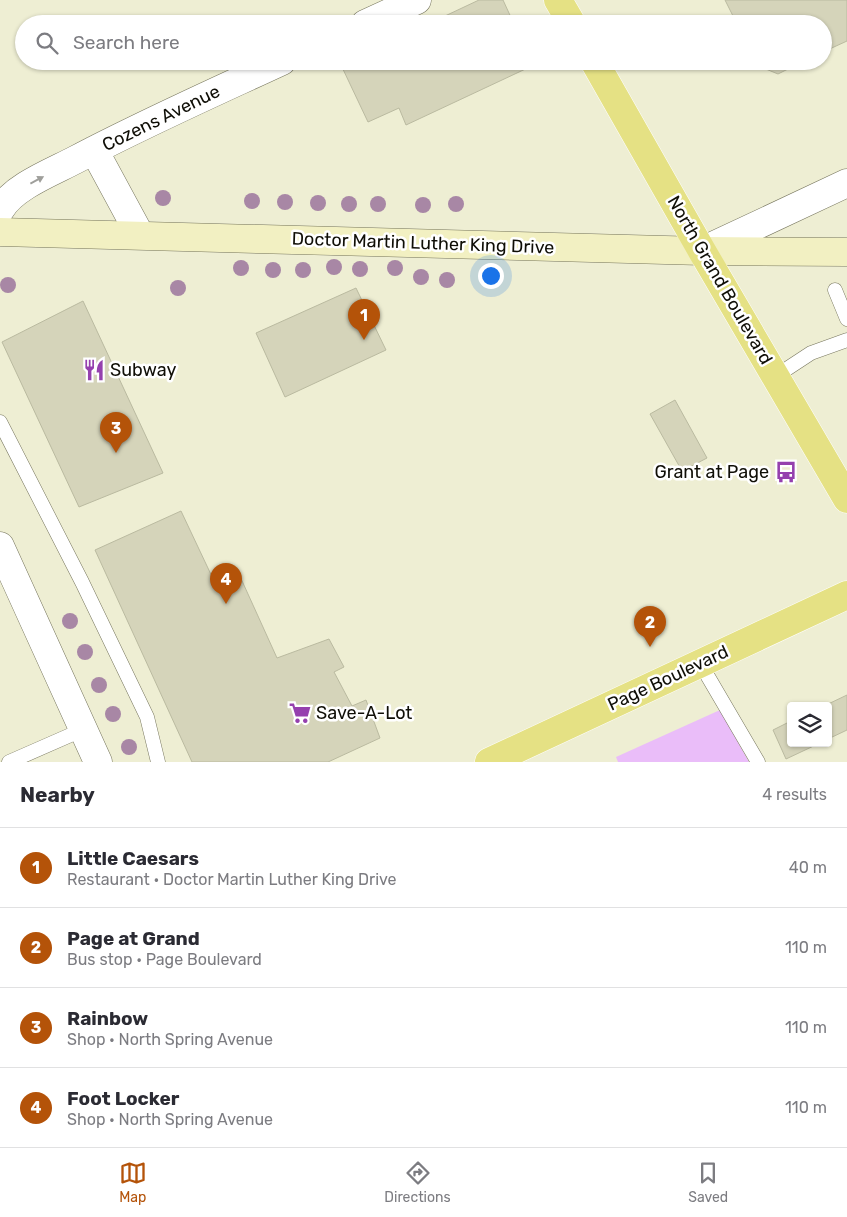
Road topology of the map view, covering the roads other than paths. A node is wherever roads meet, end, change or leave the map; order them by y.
1 (418, 0) edge
2 (558, 0) edge
3 (385, 15) edge
4 (567, 15) edge
5 (262, 70) edge
6 (599, 70) edge
7 (94, 150) junction
8 (847, 183) edge
9 (0, 210) edge
10 (0, 232) edge
11 (140, 235) junction
12 (702, 251) junction
13 (847, 252) edge
14 (835, 290) dead end
15 (847, 318) edge
16 (847, 340) edge
17 (776, 376) junction
18 (0, 422) edge
19 (847, 499) edge
20 (4, 563) edge
21 (847, 595) edge
22 (700, 663) junction
23 (82, 730) junction
24 (9, 762) edge
25 (98, 762) edge
26 (158, 762) edge
27 (489, 762) edge
28 (758, 762) edge

1 - 3 street
2 - 4 main road
5 - 7 street, Cozens Avenue
6 - 12 main road, North Grand Boulevard
9 -> 7 street, Cozens Avenue
7 - 11 street, Cozens Avenue
8 - 12 street
10 - 11 main road, Doctor Martin Luther King Drive
11 - 12 main road, Doctor Martin Luther King Drive
12 - 13 main road, Doctor Martin Luther King Drive
12 - 17 main road, North Grand Boulevard
14 - 15 lane
16 - 17 lane
17 - 19 main road, North Grand Boulevard
18 - 26 lane
20 - 23 street
21 - 22 main road, Page Boulevard
22 - 27 main road, Page Boulevard
22 - 28 lane
23 - 24 lane
23 - 25 street

